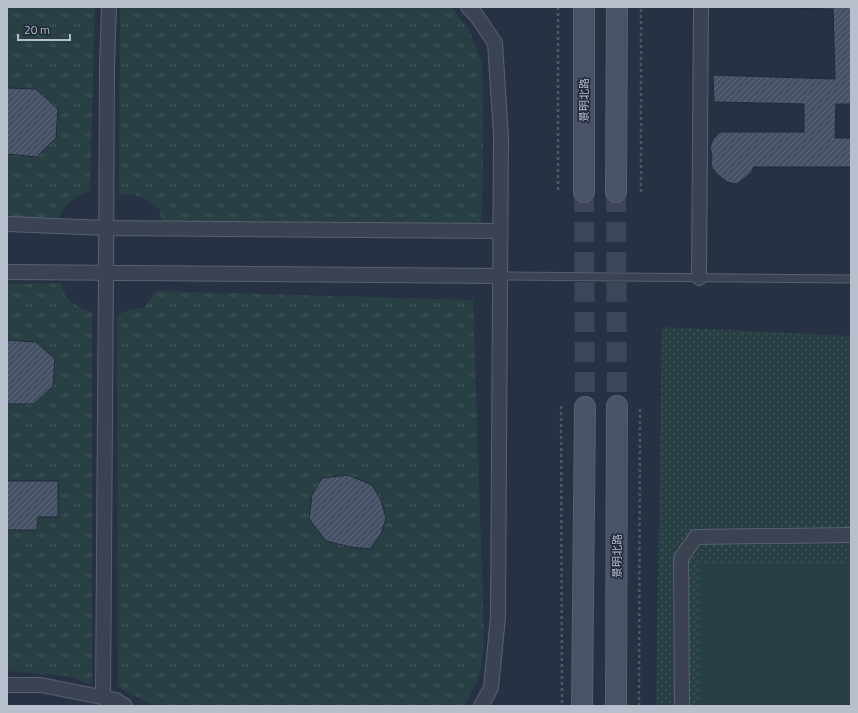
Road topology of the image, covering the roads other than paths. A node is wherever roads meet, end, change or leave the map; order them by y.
1 (109, 7) edge
2 (468, 7) edge
3 (584, 7) edge
4 (617, 7) edge
5 (701, 7) edge
6 (584, 192) tunnel mouth
7 (616, 192) tunnel mouth
8 (7, 224) edge
9 (106, 228) junction
10 (500, 231) junction
11 (7, 272) edge
12 (106, 273) junction
13 (499, 276) junction
14 (699, 278) junction
15 (851, 279) edge
16 (617, 406) tunnel mouth
17 (585, 407) tunnel mouth
18 (851, 535) edge
19 (7, 685) edge
20 (103, 698) junction
21 (125, 706) edge
22 (481, 706) edge
23 (582, 706) edge
24 (616, 706) edge
25 (682, 706) edge

1 - 9 street
2 - 10 street
3 - 6 main road, 景明北路
4 - 7 main road
5 - 14 street
8 - 9 street
9 - 10 street
9 - 12 street
10 - 13 street
11 - 12 street
12 - 13 street
12 - 20 street
13 - 14 lane
13 - 22 street
14 - 15 lane
16 - 24 main road, 景明北路
17 - 23 main road
18 - 25 street
19 - 20 street
20 - 21 street

